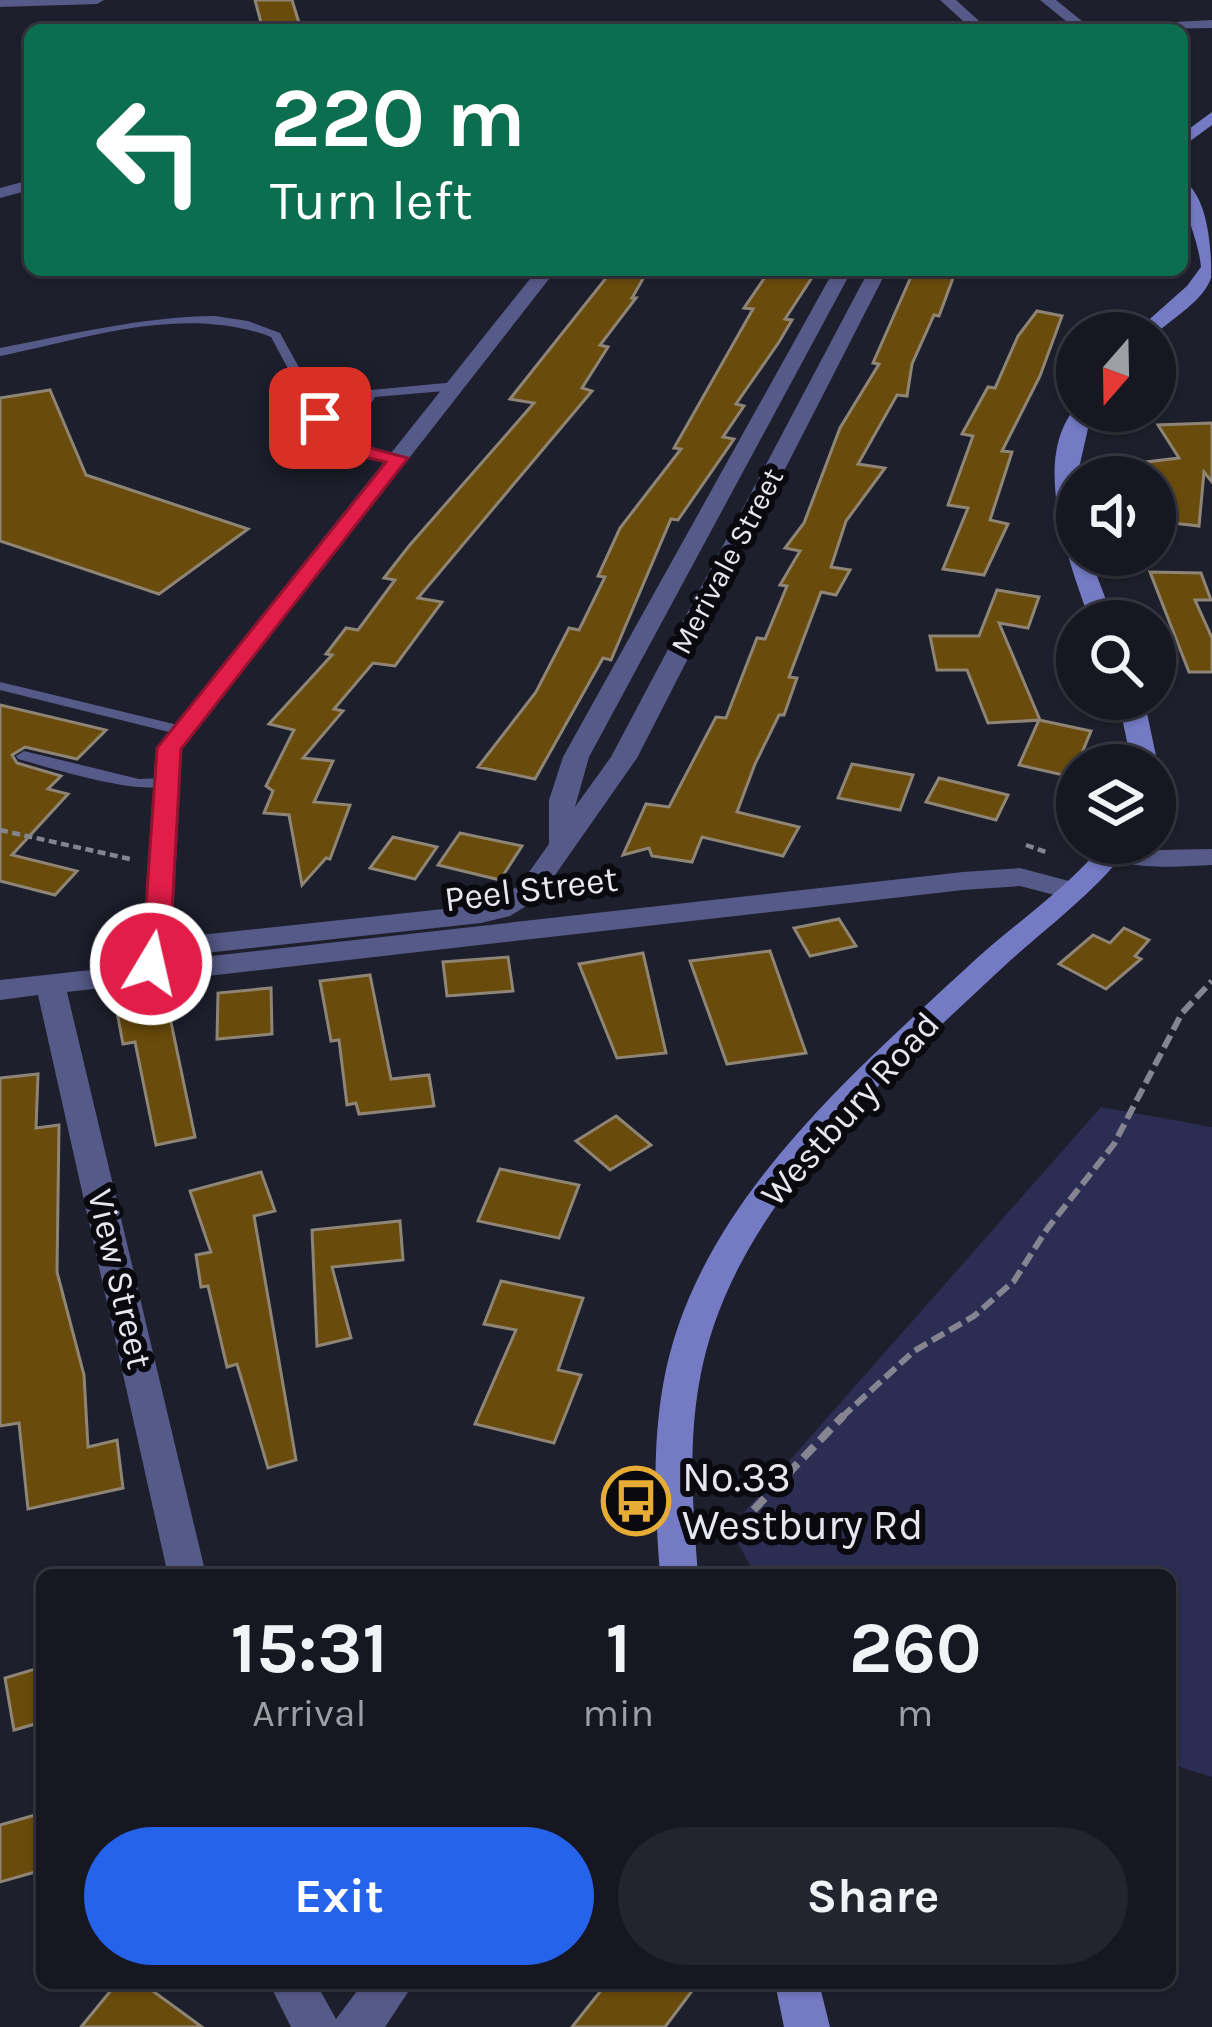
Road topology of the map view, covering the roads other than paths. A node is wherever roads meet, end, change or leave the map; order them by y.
1 (18, 0) edge
2 (97, 0) edge
3 (947, 0) edge
4 (1047, 0) edge
5 (0, 3) edge
6 (975, 24) edge
7 (1078, 24) edge
8 (1212, 117) edge
9 (1188, 137) edge
10 (1188, 196) edge
11 (542, 276) edge
12 (840, 276) edge
13 (875, 276) edge
14 (1169, 312) edge
15 (0, 352) edge
16 (302, 384) junction
17 (456, 386) junction
18 (371, 394) junction
19 (337, 430) junction
20 (398, 458) junction
21 (0, 686) edge
22 (182, 730) junction
23 (25, 756) dead end
24 (165, 783) junction
25 (562, 843) junction
26 (1212, 857) edge
27 (1176, 858) edge
28 (1097, 864) edge
29 (1070, 890) junction
30 (154, 961) junction
31 (50, 984) junction
32 (0, 990) edge
33 (187, 1569) edge
34 (678, 1569) edge
35 (295, 1989) edge
36 (387, 1989) edge
37 (798, 1989) edge
38 (317, 2027) edge
39 (356, 2027) edge
40 (808, 2027) edge

1 - 5 street
2 - 5 street
3 - 6 street
4 - 7 street
8 - 9 main road
10 - 14 main road
11 - 17 street
12 - 25 street, Merivale Street
13 - 25 street, Merivale Street
15 - 16 lane
16 - 18 lane
16 - 19 lane
17 - 18 lane
17 - 20 street
18 - 19 lane
19 - 20 lane
20 - 22 street
21 - 22 lane
22 - 24 street
23 - 24 lane
24 - 30 street
25 - 30 street, Merivale Street
26 - 27 street
28 - 29 main road, Westbury Road
29 - 30 street, Peel Street
29 - 34 main road, Westbury Road
30 - 31 street, Peel Street
31 - 32 street, Peel Street
31 - 33 street, View Street
35 - 38 street
36 - 39 street
37 - 40 main road

